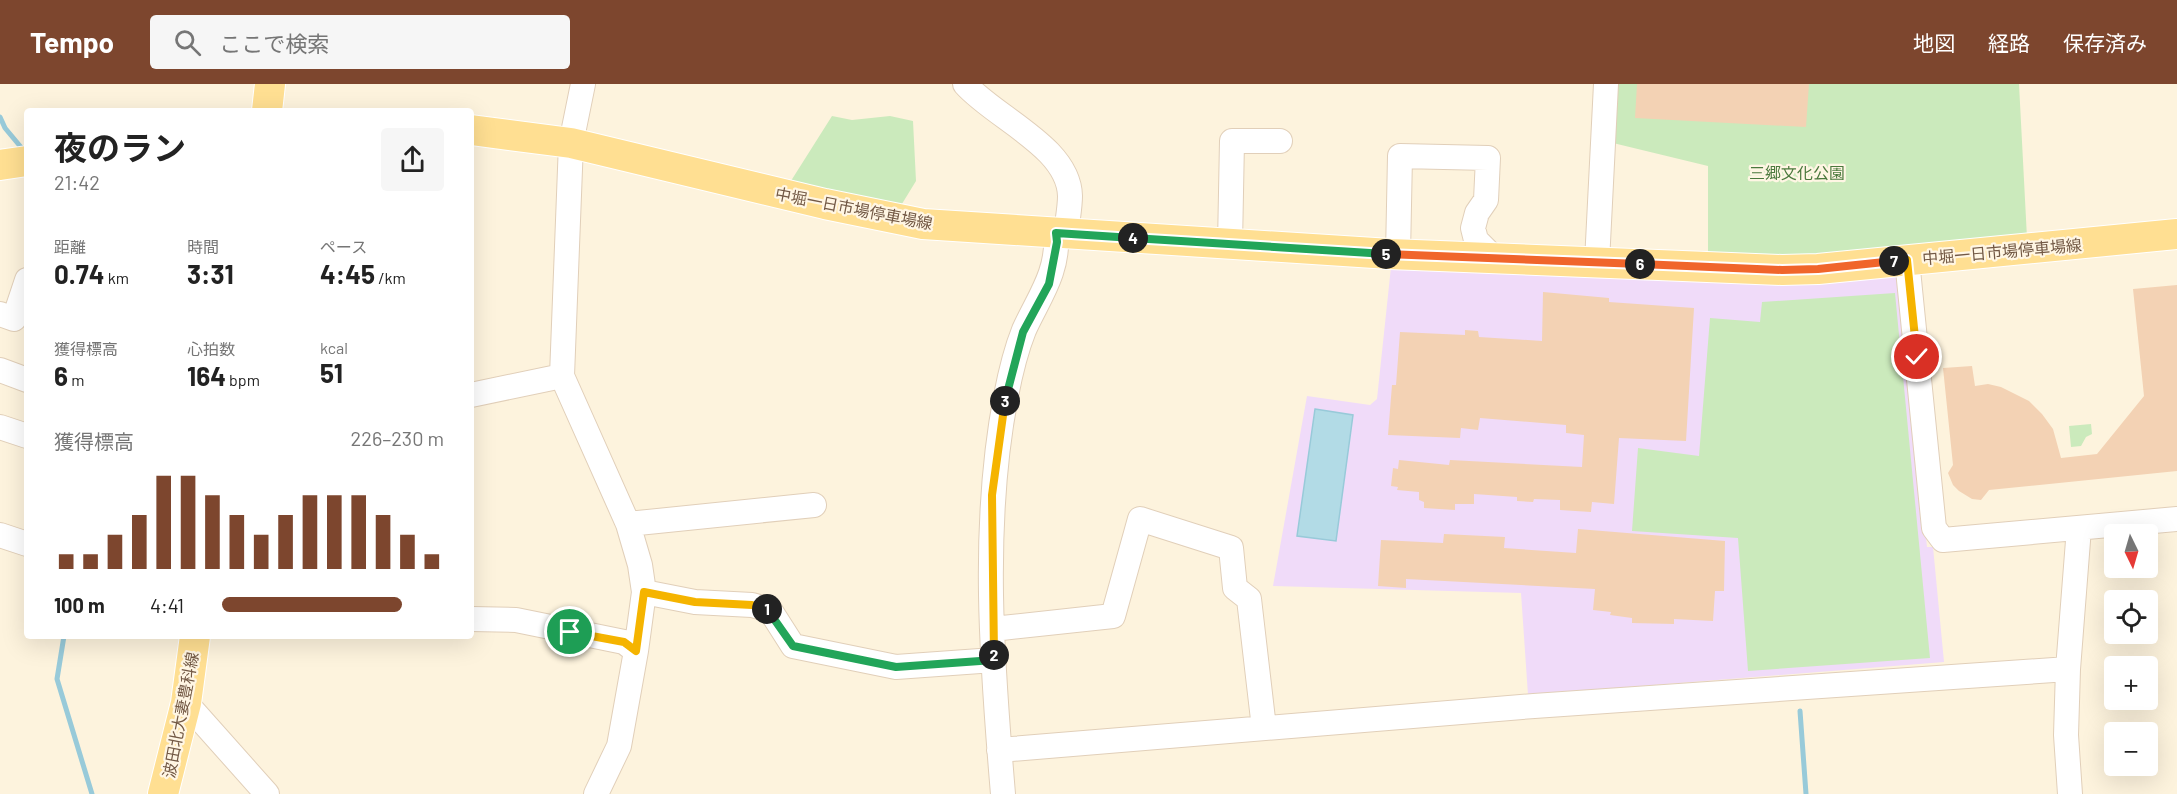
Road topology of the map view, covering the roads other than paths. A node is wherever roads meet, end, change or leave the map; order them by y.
1 (270, 84) edge
2 (583, 84) edge
3 (965, 84) edge
4 (1606, 84) edge
5 (267, 108) edge
6 (474, 130) edge
7 (1280, 141) dead end
8 (571, 143) junction
9 (24, 161) edge
10 (0, 165) edge
11 (1061, 233) junction
12 (2177, 234) edge
13 (1230, 244) junction
14 (1398, 254) junction
15 (1494, 258) junction
16 (1907, 260) junction
17 (1597, 262) junction
18 (24, 289) edge
19 (0, 314) edge
20 (0, 370) edge
21 (562, 376) junction
22 (24, 379) edge
23 (474, 394) edge
24 (0, 427) edge
25 (24, 435) edge
26 (814, 506) dead end
27 (2177, 519) edge
28 (628, 524) junction
29 (2079, 528) junction
30 (0, 535) edge
31 (24, 543) edge
32 (644, 592) junction
33 (474, 620) edge
34 (993, 629) junction
35 (195, 639) edge
36 (636, 651) junction
37 (994, 660) junction
38 (2067, 669) junction
39 (186, 703) junction
40 (1264, 728) junction
41 (999, 750) junction
42 (163, 794) edge
43 (267, 794) edge
44 (596, 794) edge
45 (1003, 794) edge
46 (2070, 794) edge

1 - 5 main road
2 - 8 street
3 - 11 street
4 - 17 street
6 - 8 main road, 中堀一日市場停車場線
7 - 13 street
8 - 11 main road, 中堀一日市場停車場線
8 - 21 street
9 - 10 main road
11 - 13 main road, 中堀一日市場停車場線
11 - 34 street
12 - 16 main road, 中堀一日市場停車場線
13 - 14 main road, 中堀一日市場停車場線
14 - 15 main road, 中堀一日市場停車場線
14 - 15 street
15 - 17 main road, 中堀一日市場停車場線
16 - 17 main road, 中堀一日市場停車場線
16 - 29 street
18 - 19 street
20 - 22 street
21 - 23 street
21 - 28 street
24 - 25 street
26 - 28 street
27 - 29 street
28 - 32 street
29 - 38 street
30 - 31 street
32 - 36 street
32 - 37 street
33 - 36 street
34 - 37 street
34 - 40 street
35 - 39 main road, 波田北大妻豊科線
36 - 44 street
37 - 41 street
38 - 40 street
38 - 46 street
39 - 42 main road, 波田北大妻豊科線
39 - 43 street
40 - 41 street
41 - 45 street

